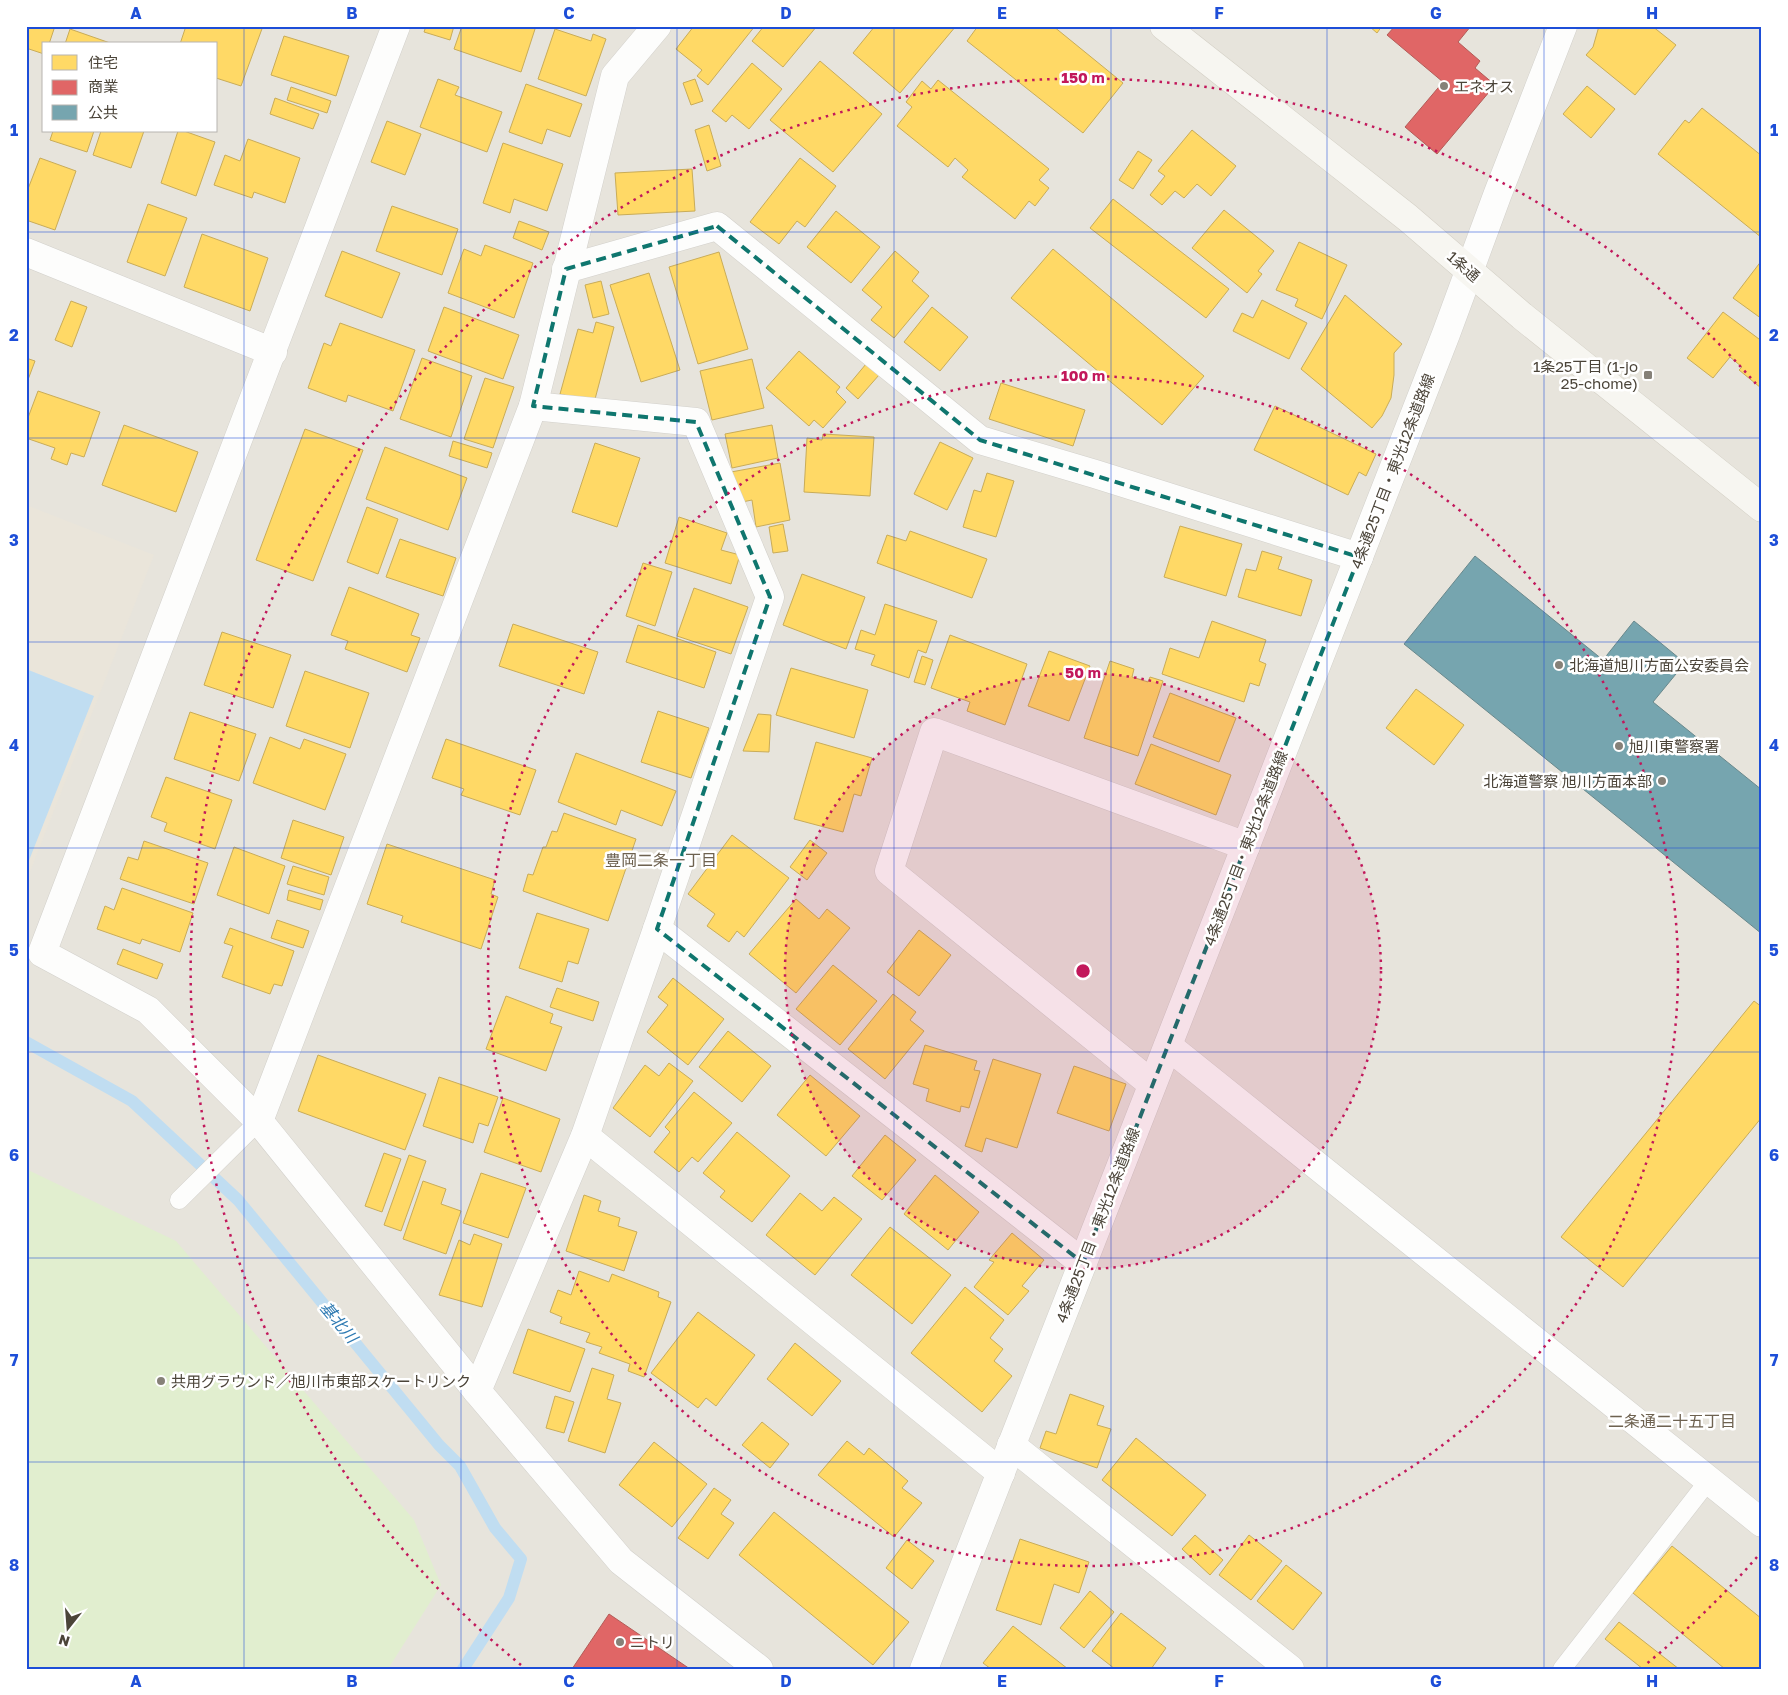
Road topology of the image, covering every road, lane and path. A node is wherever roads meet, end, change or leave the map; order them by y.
1 (396, 26) edge
2 (657, 26) edge
3 (1164, 26) edge
4 (1562, 26) edge
5 (26, 252) edge
6 (566, 269) junction
7 (1470, 271) junction
8 (273, 352) junction
9 (533, 406) junction
10 (1762, 508) edge
11 (1359, 556) junction
12 (1246, 846) junction
13 (657, 929) junction
14 (1168, 1046) junction
15 (1152, 1084) junction
16 (250, 1130) junction
17 (585, 1136) junction
18 (179, 1200) dead end
19 (1083, 1263) junction
20 (477, 1391) junction
21 (1011, 1446) junction
22 (1001, 1473) junction
23 (1709, 1480) junction
24 (1762, 1523) edge
25 (759, 1669) edge
26 (924, 1669) edge
27 (1290, 1669) edge
28 (1562, 1669) edge

1 - 8 street
2 - 6 street
3 - 7 main road, 1条通
4 - 7 street, 4条通25丁目・東光12条道路線
5 - 8 street
6 - 9 street
6 - 11 street
7 - 10 main road, 1条通
7 - 11 street, 4条通25丁目・東光12条道路線
8 - 16 street
9 - 13 street
9 - 16 street
11 - 12 street, 4条通25丁目・東光12条道路線
12 - 14 street, 4条通25丁目・東光12条道路線
12 - 15 street
13 - 17 street
13 - 19 street
14 - 15 street, 4条通25丁目・東光12条道路線
14 - 23 street
15 - 19 street, 4条通25丁目・東光12条道路線
16 - 18 lane
16 - 20 street
17 - 20 street
17 - 22 street
19 - 21 street, 4条通25丁目・東光12条道路線
20 - 25 street
21 - 22 street, 4条通25丁目・東光12条道路線
21 - 27 street
22 - 26 street, 4条通25丁目・東光12条道路線
23 - 24 street
23 - 28 lane

